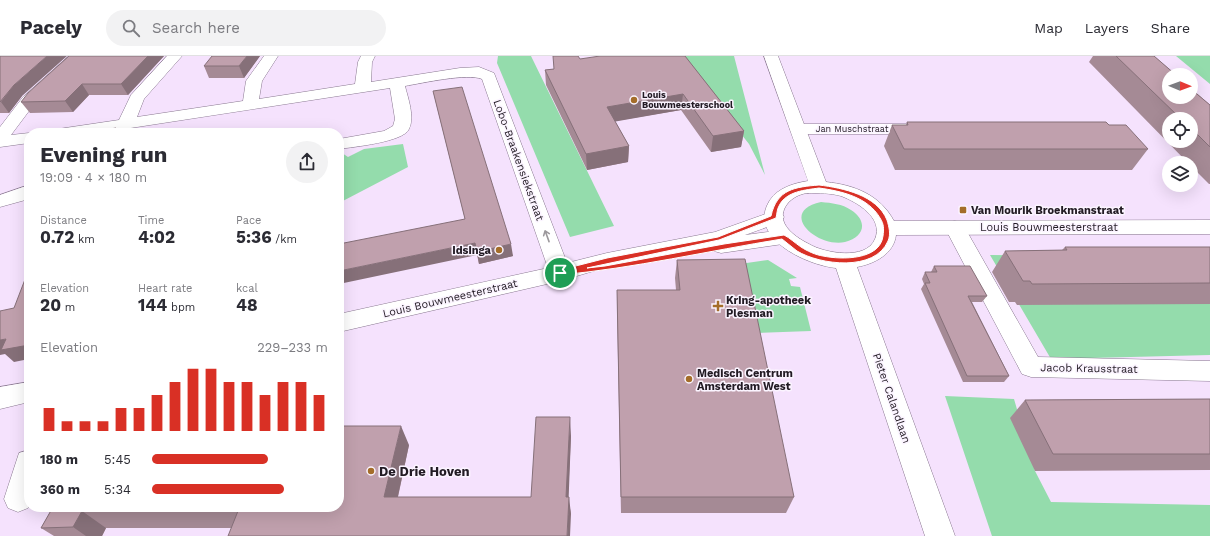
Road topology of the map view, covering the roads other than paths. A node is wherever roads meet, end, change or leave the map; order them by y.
1 (78, 56) edge
2 (175, 56) edge
3 (271, 56) edge
4 (368, 56) edge
5 (464, 56) edge
6 (771, 56) edge
7 (460, 73) junction
8 (397, 82) junction
9 (363, 87) junction
10 (250, 105) junction
11 (126, 123) junction
12 (156, 126) edge
13 (96, 128) edge
14 (798, 129) junction
15 (933, 129) edge
16 (0, 138) edge
17 (24, 139) edge
18 (0, 142) edge
19 (344, 143) edge
20 (819, 187) junction
21 (24, 195) edge
22 (0, 201) edge
23 (774, 217) junction
24 (1210, 227) edge
25 (887, 228) junction
26 (955, 228) junction
27 (784, 237) junction
28 (844, 261) junction
29 (560, 273) junction
30 (344, 322) edge
31 (1210, 371) edge
32 (24, 393) edge
33 (0, 398) edge
34 (24, 479) edge
35 (18, 499) dead end
36 (940, 536) edge

1 - 16 street
2 - 11 street
3 - 10 street
4 - 9 street
5 - 7 street
6 - 14 street
7 - 8 street, Lobo-Braakensiekstraat
29 -> 7 street, Lobo-Braakensiekstraat
8 - 9 street, Lobo-Braakensiekstraat
8 - 19 street
9 - 10 street, Lobo-Braakensiekstraat
10 - 12 street, Lobo-Braakensiekstraat
11 - 12 street, Lobo-Braakensiekstraat
11 - 13 street, Lobo-Braakensiekstraat
14 - 15 street, Jan Muschstraat
14 - 20 street
17 - 18 street
20 - 23 street
20 - 25 street
21 - 22 street
23 - 27 street
23 - 29 street, Louis Bouwmeesterstraat
24 - 26 street, Louis Bouwmeesterstraat
25 - 26 street, Louis Bouwmeesterstraat
25 - 28 street
26 - 31 street, Jacob Krausstraat
27 - 28 street
27 - 29 street, Louis Bouwmeesterstraat
28 - 36 street, Pieter Calandlaan
29 - 30 street, Louis Bouwmeesterstraat
32 - 33 street
34 - 35 street

